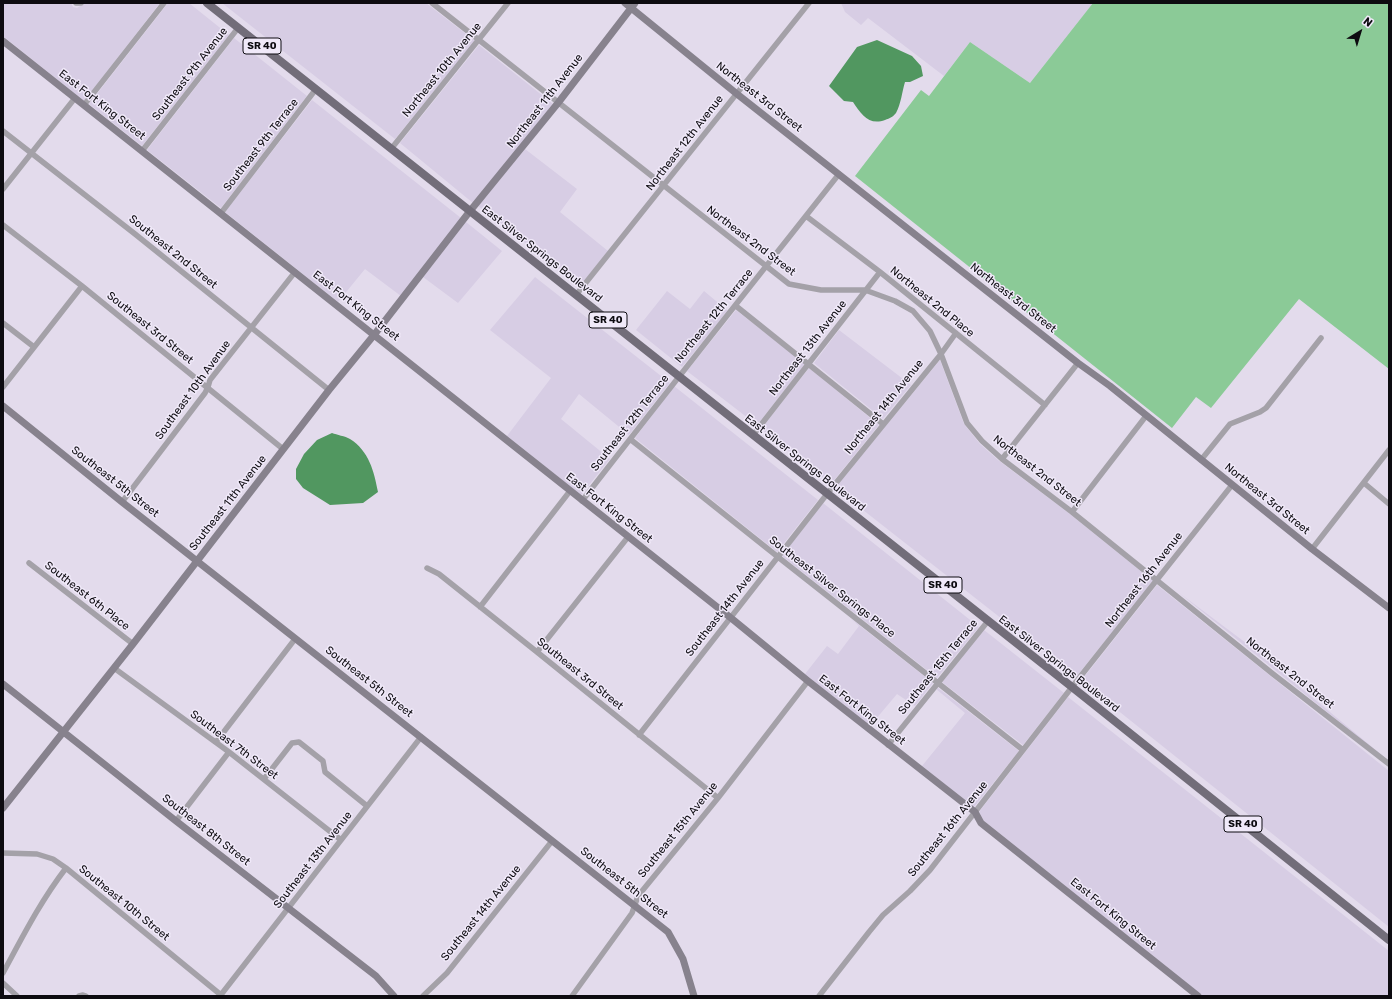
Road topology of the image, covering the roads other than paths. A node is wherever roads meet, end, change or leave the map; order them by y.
1 (76, 3) edge
2 (81, 3) edge
3 (164, 3) edge
4 (207, 3) edge
5 (432, 3) edge
6 (508, 3) edge
7 (809, 3) edge
8 (631, 5) edge
9 (238, 28) junction
10 (479, 40) junction
11 (3, 41) edge
12 (316, 90) junction
13 (736, 94) junction
14 (75, 98) junction
15 (558, 103) junction
16 (84, 105) junction
17 (3, 131) edge
18 (391, 149) junction
19 (142, 151) junction
20 (32, 152) junction
21 (839, 174) junction
22 (664, 186) junction
23 (3, 189) edge
24 (470, 211) junction
25 (221, 213) junction
26 (806, 216) junction
27 (3, 225) edge
28 (766, 267) junction
29 (295, 272) junction
30 (880, 272) junction
31 (82, 286) junction
32 (865, 290) junction
33 (576, 295) junction
34 (917, 302) junction
35 (736, 306) junction
36 (910, 310) junction
37 (3, 322) edge
38 (252, 329) junction
39 (956, 333) junction
40 (374, 335) junction
41 (1321, 338) dead end
42 (34, 347) junction
43 (941, 354) junction
44 (809, 363) junction
45 (1078, 363) junction
46 (678, 376) junction
47 (3, 387) edge
48 (208, 388) junction
49 (329, 390) junction
50 (1045, 405) junction
51 (3, 406) edge
52 (1146, 416) junction
53 (883, 424) junction
54 (753, 435) junction
55 (630, 439) junction
56 (284, 448) junction
57 (1389, 450) edge
58 (1002, 459) junction
59 (1201, 460) junction
60 (1364, 484) junction
61 (1232, 485) junction
62 (570, 491) junction
63 (827, 494) junction
64 (582, 501) junction
65 (122, 502) junction
66 (1389, 504) edge
67 (1072, 512) junction
68 (628, 537) junction
69 (1312, 549) junction
70 (778, 557) junction
71 (197, 561) junction
72 (29, 563) dead end
73 (427, 568) dead end
74 (1157, 580) junction
75 (480, 607) junction
76 (1389, 608) edge
77 (731, 618) junction
78 (988, 621) junction
79 (295, 638) junction
80 (133, 644) junction
81 (537, 652) junction
82 (114, 668) junction
83 (808, 681) junction
84 (937, 682) junction
85 (3, 684) edge
86 (1072, 687) junction
87 (63, 731) junction
88 (639, 734) junction
89 (422, 737) junction
90 (216, 742) junction
91 (888, 745) junction
92 (1023, 750) junction
93 (229, 752) junction
94 (1389, 764) edge
95 (264, 780) junction
96 (718, 798) junction
97 (367, 806) junction
98 (3, 808) edge
99 (975, 812) junction
100 (176, 821) junction
101 (340, 840) junction
102 (552, 841) junction
103 (3, 853) edge
104 (66, 868) junction
105 (288, 907) junction
106 (635, 907) junction
107 (1389, 940) edge
108 (3, 973) edge
109 (3, 983) edge
110 (220, 995) edge
111 (17, 996) edge
112 (79, 996) edge
113 (86, 996) edge
114 (394, 996) edge
115 (423, 996) edge
116 (572, 996) edge
117 (694, 996) edge
118 (819, 996) edge
119 (1198, 996) edge

1 - 2 street
3 - 16 street
4 - 9 main road, East Silver Springs Boulevard / SR 40
5 - 10 street, Northeast 2nd Street
6 - 10 street, Northeast 10th Avenue
7 - 13 street, Northeast 12th Avenue
8 - 13 street, Northeast 3rd Street
8 - 15 street, Northeast 11th Avenue
9 - 12 main road, East Silver Springs Boulevard / SR 40
9 - 19 street, Southeast 9th Avenue
10 - 15 street, Northeast 2nd Street
10 - 18 street, Northeast 10th Avenue
11 - 14 street, East Fort King Street
12 - 18 main road, East Silver Springs Boulevard / SR 40
12 - 25 street, Southeast 9th Terrace
13 - 21 street, Northeast 3rd Street
13 - 22 street, Northeast 12th Avenue
14 - 16 street, East Fort King Street
14 - 20 street
15 - 22 street, Northeast 2nd Street
15 - 24 street, Northeast 11th Avenue
16 - 19 street, East Fort King Street
17 - 20 street, Southeast 2nd Street
18 - 24 main road, East Silver Springs Boulevard / SR 40
19 - 25 street, East Fort King Street
20 - 23 street
20 - 38 street, Southeast 2nd Street
21 - 26 street, Northeast 12th Terrace
21 - 45 street, Northeast 3rd Street
22 - 28 street, Northeast 2nd Street
22 - 33 street, Northeast 12th Avenue
24 - 33 main road, East Silver Springs Boulevard / SR 40
24 - 40 street, Southeast 11th Avenue
25 - 29 street, East Fort King Street
26 - 28 street, Northeast 12th Terrace
26 - 30 street, Northeast 2nd Place
27 - 31 street, Southeast 3rd Street
28 - 32 street, Northeast 2nd Street
28 - 35 street, Northeast 12th Terrace
29 - 38 street, Southeast 10th Avenue
29 - 40 street, East Fort King Street
30 - 32 street, Northeast 13th Avenue
30 - 34 street, Northeast 2nd Place
31 - 42 street
31 - 48 street, Southeast 3rd Street
32 - 36 street, Northeast 2nd Street
32 - 44 street, Northeast 13th Avenue
33 - 46 main road, East Silver Springs Boulevard / SR 40
34 - 36 street
34 - 39 street, Northeast 2nd Place
35 - 44 street
35 - 46 street, Northeast 12th Terrace
36 - 43 street, Northeast 2nd Street
37 - 42 street
38 - 48 street, Southeast 10th Avenue
38 - 49 street, Southeast 2nd Street
39 - 43 street, Northeast 14th Avenue
39 - 50 street, Northeast 2nd Place
40 - 49 street, Southeast 11th Avenue
40 - 62 street, East Fort King Street
41 - 59 street
42 - 47 street
43 - 53 street, Northeast 14th Avenue
43 - 58 street, Northeast 2nd Street
44 - 53 street
44 - 54 street, Northeast 13th Avenue
45 - 50 street
45 - 52 street, Northeast 3rd Street
46 - 54 main road, East Silver Springs Boulevard / SR 40
46 - 55 street, Southeast 12th Terrace
48 - 56 street, Southeast 3rd Street
48 - 65 street, Southeast 10th Avenue
49 - 56 street, Southeast 11th Avenue
50 - 58 street
51 - 65 street, Southeast 5th Street
52 - 59 street, Northeast 3rd Street
52 - 67 street
53 - 63 street, Northeast 14th Avenue
54 - 63 main road, East Silver Springs Boulevard / SR 40
55 - 64 street, Southeast 12th Terrace
55 - 70 street, Southeast Silver Springs Place
56 - 71 street, Southeast 11th Avenue
57 - 60 street
58 - 67 street, Northeast 2nd Street
59 - 61 street, Northeast 3rd Street
60 - 66 street
60 - 69 street
61 - 69 street, Northeast 3rd Street
61 - 74 street, Northeast 16th Avenue
62 - 64 street, East Fort King Street
62 - 75 street
63 - 70 street, Southeast 14th Avenue
63 - 78 main road, East Silver Springs Boulevard / SR 40
64 - 68 street, East Fort King Street
65 - 71 street, Southeast 5th Street
67 - 74 street, Northeast 2nd Street
68 - 77 street, East Fort King Street
68 - 81 street
69 - 76 street, Northeast 3rd Street
70 - 77 street, Southeast 14th Avenue
70 - 84 street, Southeast Silver Springs Place
71 - 79 street, Southeast 5th Street
71 - 80 street, Southeast 11th Avenue
72 - 80 street, Southeast 6th Place
73 - 75 street, Southeast 3rd Street
74 - 86 street, Northeast 16th Avenue
74 - 94 street, Northeast 2nd Street
75 - 81 street, Southeast 3rd Street
77 - 83 street, East Fort King Street
77 - 88 street, Southeast 14th Avenue
78 - 84 street, Southeast 15th Terrace
78 - 86 main road, East Silver Springs Boulevard / SR 40
79 - 89 street, Southeast 5th Street
79 - 90 street
80 - 82 street, Southeast 11th Avenue
81 - 88 street, Southeast 3rd Street
82 - 87 street, Southeast 11th Avenue
82 - 90 street, Southeast 7th Street
83 - 91 street, East Fort King Street
83 - 96 street, Southeast 15th Avenue
84 - 91 street, Southeast 15th Terrace
84 - 92 street, Southeast Silver Springs Place
85 - 87 street, Southeast 8th Street
86 - 92 street, Southeast 16th Avenue
86 - 107 main road, East Silver Springs Boulevard / SR 40
87 - 98 street, Southeast 11th Avenue
87 - 100 street, Southeast 8th Street
88 - 96 street, Southeast 3rd Street
89 - 97 street, Southeast 13th Avenue
89 - 102 street, Southeast 5th Street
90 - 93 street, Southeast 7th Street
91 - 99 street, East Fort King Street
92 - 99 street, Southeast 16th Avenue
93 - 95 street, Southeast 7th Street
93 - 100 street
95 - 97 street
95 - 101 street, Southeast 7th Street
96 - 106 street, Southeast 15th Avenue
97 - 101 street, Southeast 13th Avenue
99 - 118 street, Southeast 16th Avenue
99 - 119 street, East Fort King Street
100 - 105 street, Southeast 8th Street
101 - 105 street, Southeast 13th Avenue
102 - 106 street, Southeast 5th Street
102 - 115 street, Southeast 14th Avenue
103 - 104 street, Southeast 10th Street
104 - 108 street
104 - 110 street, Southeast 10th Street
105 - 110 street, Southeast 13th Avenue
105 - 114 street, Southeast 8th Street
106 - 116 street, Southeast 15th Avenue
106 - 117 street, Southeast 5th Street
109 - 111 street
112 - 113 street

